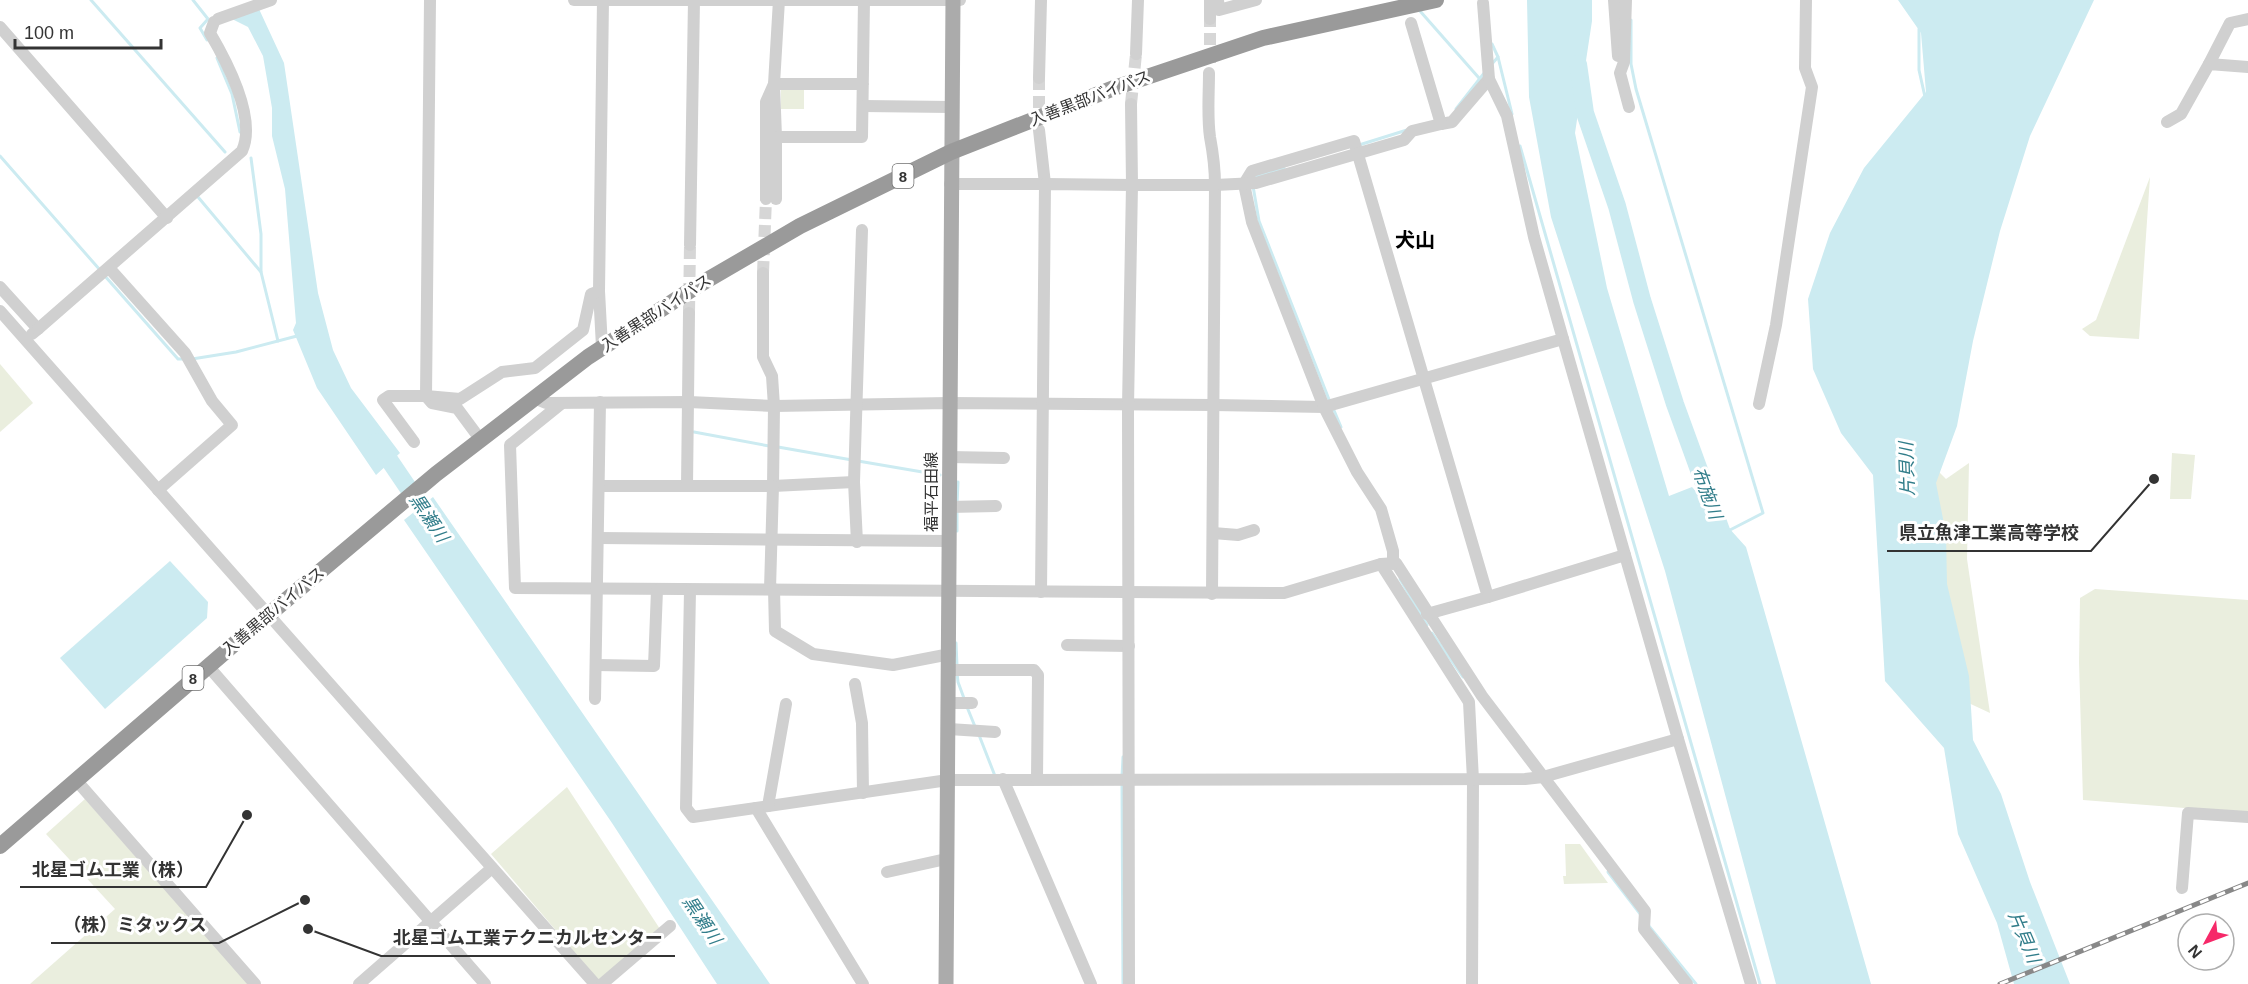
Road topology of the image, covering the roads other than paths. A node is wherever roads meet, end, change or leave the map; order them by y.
1 (270, 0) edge
2 (430, 0) edge
3 (574, 0) edge
4 (603, 0) edge
5 (694, 0) edge
6 (724, 0) edge
7 (779, 0) edge
8 (1041, 0) edge
9 (1138, 0) edge
10 (1210, 0) edge
11 (1218, 0) edge
12 (1256, 0) edge
13 (1436, 0) edge
14 (1614, 0) edge
15 (1626, 0) edge
16 (1806, 0) edge
17 (864, 1) edge
18 (955, 1) edge
19 (1483, 3) dead end
20 (1210, 19) tunnel mouth
21 (2248, 19) edge
22 (1411, 23) dead end
23 (0, 27) edge
24 (1136, 54) tunnel mouth
25 (2209, 64) junction
26 (2248, 67) edge
27 (1620, 73) junction
28 (1209, 74) tunnel mouth
29 (1039, 78) tunnel mouth
30 (1489, 80) junction
31 (774, 84) junction
32 (863, 84) junction
33 (1131, 104) tunnel mouth
34 (863, 106) junction
35 (1629, 106) dead end
36 (951, 107) junction
37 (2167, 122) dead end
38 (1441, 124) junction
39 (1039, 130) tunnel mouth
40 (776, 137) junction
41 (951, 152) junction
42 (1359, 153) junction
43 (950, 184) junction
44 (1045, 184) junction
45 (1244, 184) junction
46 (1132, 185) junction
47 (1215, 185) junction
48 (167, 218) junction
49 (862, 230) dead end
50 (690, 245) tunnel mouth
51 (110, 268) junction
52 (764, 273) tunnel mouth
53 (0, 287) edge
54 (599, 291) junction
55 (0, 310) edge
56 (689, 313) tunnel mouth
57 (38, 329) junction
58 (25, 339) junction
59 (1563, 339) junction
60 (602, 348) junction
61 (1423, 378) junction
62 (426, 396) junction
63 (534, 398) junction
64 (600, 402) junction
65 (689, 402) junction
66 (562, 403) junction
67 (949, 403) junction
68 (1042, 404) junction
69 (1759, 404) dead end
70 (1213, 405) junction
71 (774, 406) junction
72 (857, 406) junction
73 (1128, 406) junction
74 (1324, 407) junction
75 (480, 439) junction
76 (414, 442) dead end
77 (949, 458) junction
78 (1004, 459) dead end
79 (854, 482) junction
80 (600, 486) junction
81 (687, 486) junction
82 (773, 486) junction
83 (159, 490) junction
84 (996, 506) dead end
85 (949, 507) junction
86 (1254, 530) dead end
87 (1213, 533) junction
88 (599, 538) junction
89 (772, 542) junction
90 (857, 542) junction
91 (949, 542) junction
92 (1625, 555) junction
93 (1387, 564) junction
94 (598, 589) junction
95 (772, 589) junction
96 (657, 590) junction
97 (690, 591) junction
98 (949, 592) junction
99 (1041, 592) junction
100 (1129, 592) junction
101 (1212, 594) junction
102 (1488, 597) junction
103 (268, 614) junction
104 (1427, 614) junction
105 (1067, 645) dead end
106 (1129, 646) junction
107 (950, 654) junction
108 (596, 665) junction
109 (207, 666) junction
110 (950, 670) junction
111 (855, 684) dead end
112 (595, 699) dead end
113 (972, 703) dead end
114 (786, 704) dead end
115 (949, 704) junction
116 (949, 729) junction
117 (995, 732) dead end
118 (1678, 739) junction
119 (1543, 777) junction
120 (1003, 779) junction
121 (1037, 779) junction
122 (76, 780) junction
123 (948, 780) junction
124 (1129, 780) junction
125 (1473, 780) junction
126 (863, 792) junction
127 (762, 807) junction
128 (2248, 817) edge
129 (0, 846) edge
130 (946, 859) junction
131 (492, 868) junction
132 (887, 872) dead end
133 (2182, 888) dead end
134 (432, 922) junction
135 (670, 926) dead end
136 (255, 984) edge
137 (359, 984) edge
138 (485, 984) edge
139 (595, 984) edge
140 (602, 984) edge
141 (863, 984) edge
142 (946, 984) edge
143 (1091, 984) edge
144 (1129, 984) edge
145 (1473, 984) edge
146 (1687, 984) edge
147 (1750, 984) edge

1 - 48 street
2 - 62 street
3 - 4 street
4 - 5 street
4 - 54 street
5 - 6 street
5 - 50 street
6 - 7 street
7 - 17 street
7 - 31 street
8 - 29 street
9 - 24 street
10 - 20 street
11 - 12 street
13 - 41 highway, 入善黒部バイパス / 8
14 - 27 street
15 - 27 street
16 - 69 street
17 - 18 street
17 - 32 street
18 - 36 main road, 福平石田線
19 - 30 street
21 - 25 street
22 - 38 street
23 - 48 street
25 - 26 street
25 - 37 street
27 - 35 street
28 - 47 street
30 - 38 street
30 - 59 street
31 - 32 street
31 - 40 street
31 - 40 street
32 - 34 street
33 - 46 street
34 - 36 street
34 - 40 street
36 - 41 main road, 福平石田線
38 - 42 street
39 - 44 street
41 - 43 main road, 福平石田線
41 - 60 highway, 入善黒部バイパス / 8
42 - 45 street
42 - 61 street
43 - 44 street
43 - 67 main road, 福平石田線
44 - 46 street
44 - 68 street
45 - 47 street
45 - 74 street
46 - 47 street
46 - 73 street
47 - 70 street
48 - 51 street
49 - 72 street
51 - 57 street
51 - 83 street
52 - 71 street
53 - 57 street
54 - 60 street
54 - 62 street
55 - 58 street
56 - 65 street
57 - 58 street
58 - 83 street
59 - 61 street
59 - 92 street
60 - 63 highway, 入善黒部バイパス / 8
61 - 74 street
61 - 102 street
62 - 75 street
62 - 76 street
63 - 66 street
63 - 75 highway, 入善黒部バイパス / 8
64 - 65 street
64 - 66 street
64 - 80 street
65 - 71 street
65 - 81 street
66 - 94 street
67 - 68 street
67 - 72 street
67 - 77 main road, 福平石田線
68 - 73 street
68 - 99 street
70 - 73 street
70 - 74 street
70 - 87 street
71 - 72 street
71 - 82 street
72 - 79 street
73 - 100 street
74 - 93 street
75 - 103 highway, 入善黒部バイパス / 8
77 - 78 street
77 - 85 main road, 福平石田線
79 - 82 street
79 - 90 street
80 - 81 street
80 - 88 street
81 - 82 street
82 - 89 street
83 - 103 street
84 - 85 street
85 - 91 main road, 福平石田線
86 - 87 street
87 - 101 street
88 - 89 street
88 - 94 street
89 - 90 street
89 - 95 street
90 - 91 street
91 - 98 main road, 福平石田線
92 - 102 street
92 - 118 street
93 - 101 street
93 - 104 street
93 - 125 street
94 - 96 street
94 - 108 street
95 - 97 street
95 - 98 street
95 - 107 street
96 - 97 street
96 - 108 street
97 - 127 street
98 - 99 street
98 - 107 main road, 福平石田線
99 - 100 street
100 - 101 street
100 - 106 street
102 - 104 street
103 - 109 highway, 入善黒部バイパス / 8
103 - 131 street
104 - 119 street
105 - 106 street
106 - 124 street
107 - 110 main road, 福平石田線
108 - 112 street
109 - 122 highway, 入善黒部バイパス / 8
109 - 134 street
110 - 115 main road, 福平石田線
110 - 121 street
111 - 126 street
113 - 115 street
114 - 127 street
115 - 116 main road, 福平石田線
116 - 117 street
116 - 123 main road, 福平石田線
118 - 119 street
118 - 147 street
119 - 125 street
119 - 146 street
120 - 121 street
120 - 123 street
120 - 143 street
121 - 124 street
122 - 129 highway, 入善黒部バイパス / 8
122 - 136 street
123 - 126 street
123 - 130 main road, 福平石田線
124 - 125 street
124 - 144 street
125 - 145 street
126 - 127 street
127 - 141 street
128 - 133 street
130 - 132 street
130 - 142 main road, 福平石田線
131 - 134 street
131 - 139 street
134 - 137 street
134 - 138 street
135 - 140 street

